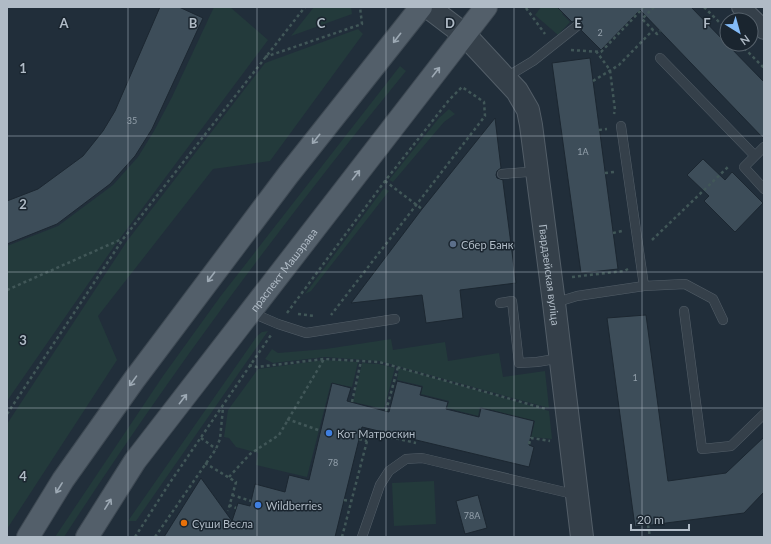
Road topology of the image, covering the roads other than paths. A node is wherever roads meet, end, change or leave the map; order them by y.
1 (421, 7) edge
2 (428, 7) edge
3 (486, 7) edge
4 (741, 7) edge
5 (577, 26) dead end
6 (764, 30) edge
7 (465, 35) junction
8 (660, 58) dead end
9 (505, 78) junction
10 (621, 126) dead end
11 (764, 147) edge
12 (755, 156) junction
13 (537, 169) junction
14 (502, 174) dead end
15 (764, 189) edge
16 (644, 286) junction
17 (500, 303) dead end
18 (554, 303) junction
19 (684, 311) dead end
20 (250, 312) junction
21 (395, 319) dead end
22 (723, 320) dead end
23 (561, 358) junction
24 (764, 414) edge
25 (577, 495) junction
26 (28, 537) edge
27 (87, 537) edge
28 (362, 537) edge
29 (582, 537) edge

1 -> 26 main road
2 - 7 street, Гвардзейская вуліца
3 - 7 main road, праспект Машэрава
4 - 6 street
5 - 9 lane
7 - 9 street, Гвардзейская вуліца
20 -> 7 main road, праспект Машэрава
8 - 12 lane
9 - 13 street, Гвардзейская вуліца
10 - 16 lane
11 - 12 lane
12 - 15 lane
13 - 14 lane
13 - 18 street, Гвардзейская вуліца
16 - 18 lane
16 - 22 lane
17 - 23 lane
18 - 23 street, Гвардзейская вуліца
19 - 24 lane
20 - 21 lane
27 -> 20 main road, праспект Машэрава
23 - 25 street, Гвардзейская вуліца
25 - 28 lane
25 - 29 street, Гвардзейская вуліца

